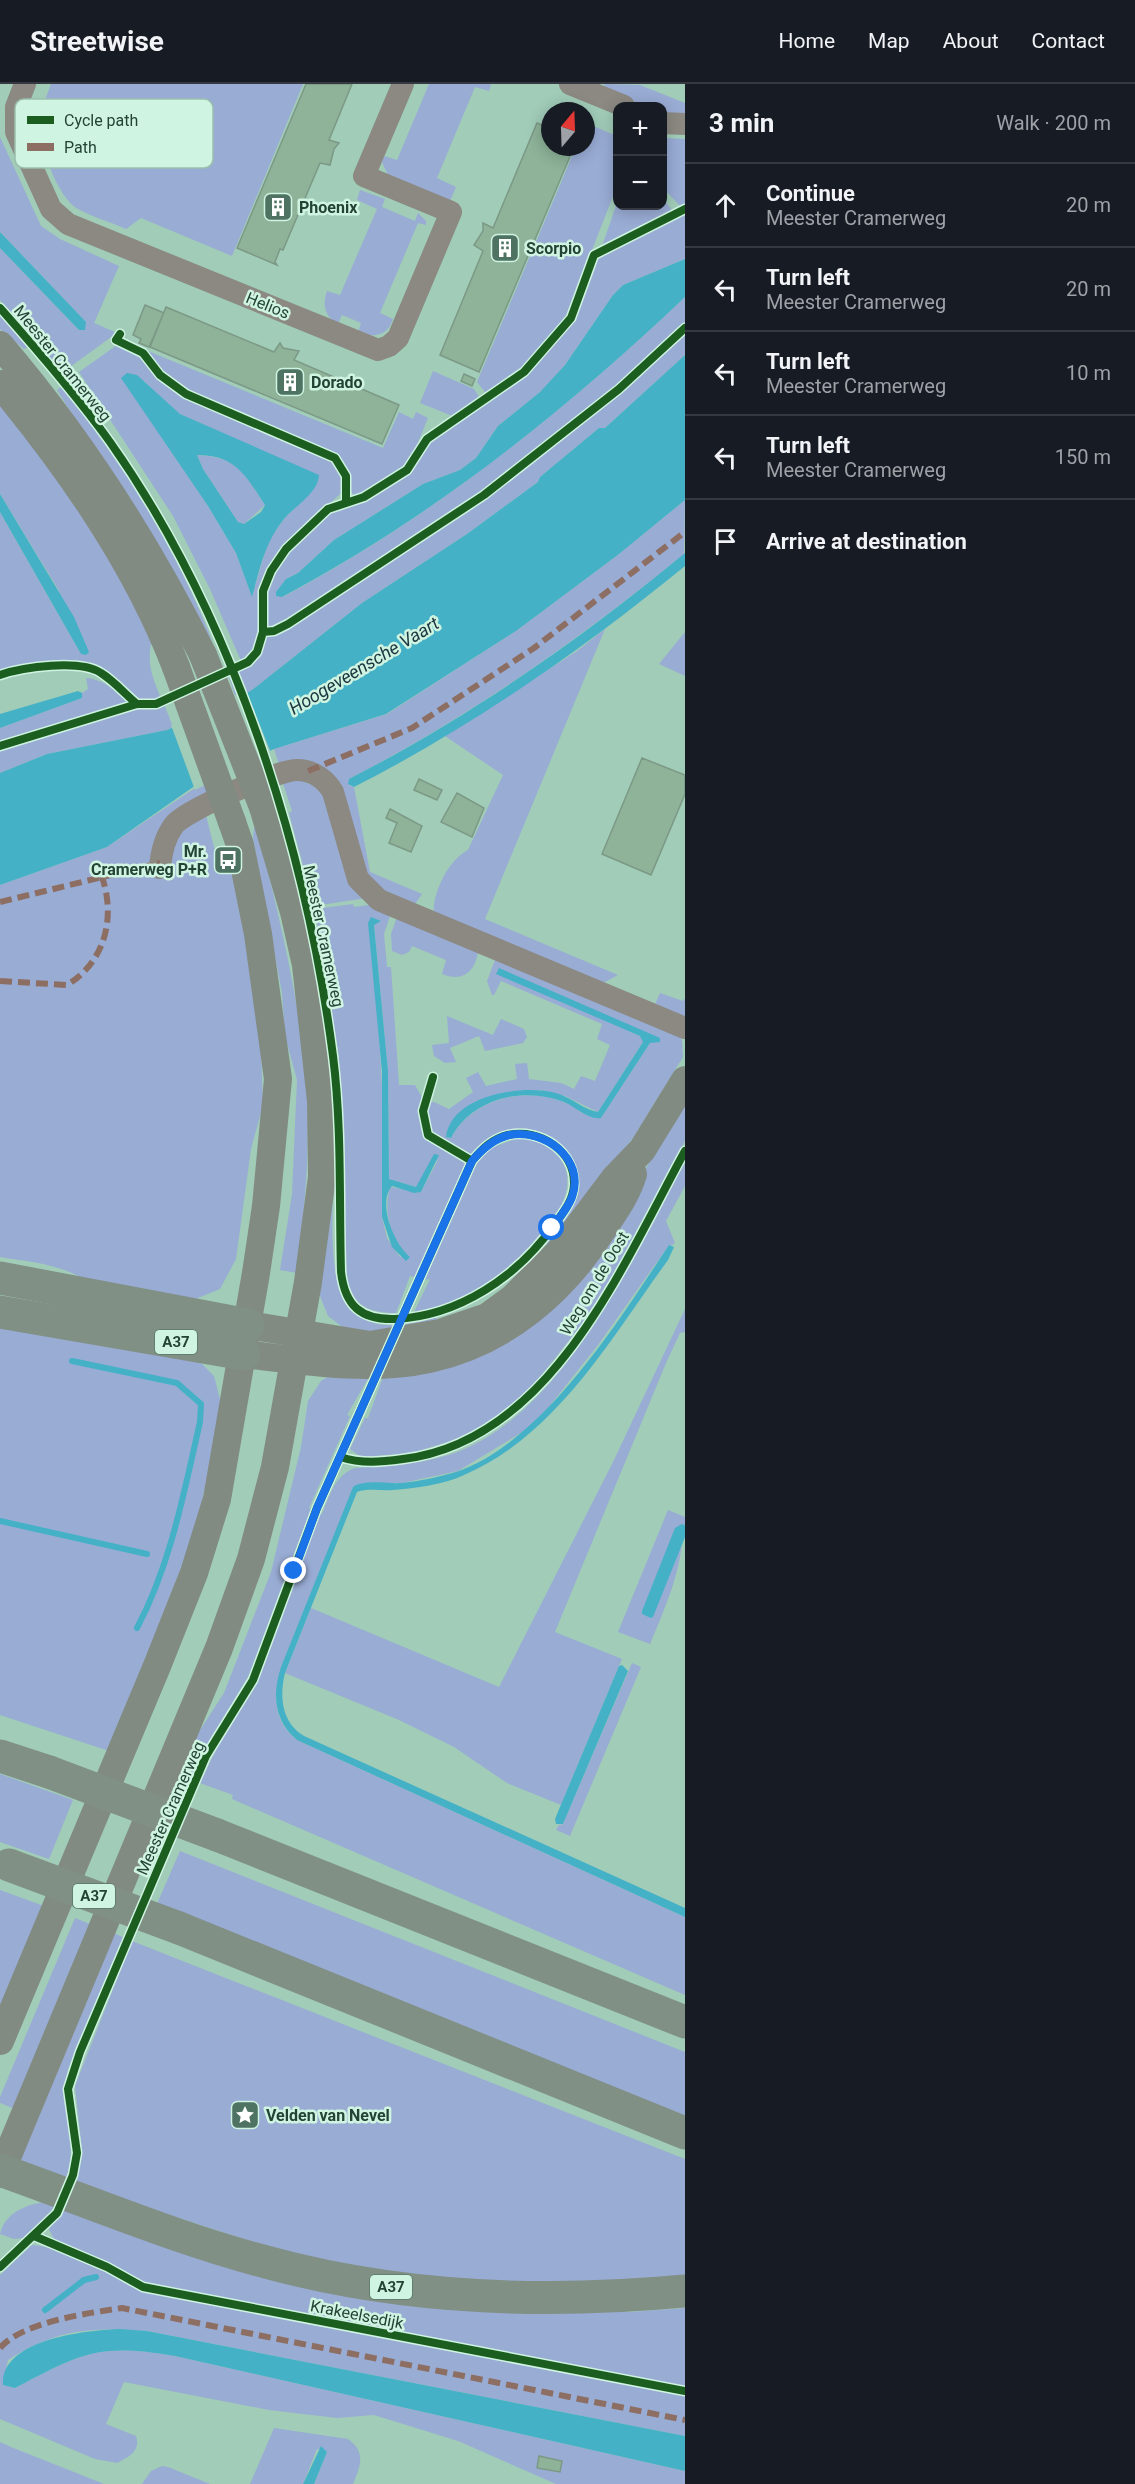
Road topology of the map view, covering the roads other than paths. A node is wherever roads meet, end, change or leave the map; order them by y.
1 (25, 84) edge
2 (403, 84) edge
3 (570, 84) edge
4 (19, 99) edge
5 (614, 102) edge
6 (667, 123) edge
7 (685, 124) edge
8 (32, 168) edge
9 (0, 345) edge
10 (0, 384) edge
11 (160, 868) dead end
12 (685, 1028) edge
13 (685, 1080) edge
14 (0, 1278) edge
15 (0, 1312) edge
16 (246, 1339) junction
17 (297, 1348) junction
18 (0, 1756) edge
19 (4, 1864) edge
20 (685, 2022) edge
21 (0, 2041) edge
22 (685, 2133) edge
23 (0, 2172) edge
24 (685, 2291) edge

1 - 4 street, Helios
2 - 8 street, Helios
3 - 5 street
6 - 7 street
9 - 17 main road, Meester Cramerweg, bridge
10 - 16 main road, bridge
11 - 12 street
13 - 17 main road, Weg om de Oost
14 - 16 highway, A37
15 - 16 highway, A37
16 - 17 main road, Weg om de Oost
16 - 21 main road
17 - 23 main road, Meester Cramerweg
18 - 20 highway, bridge
19 - 22 highway, A37, bridge
23 - 24 highway, A37

